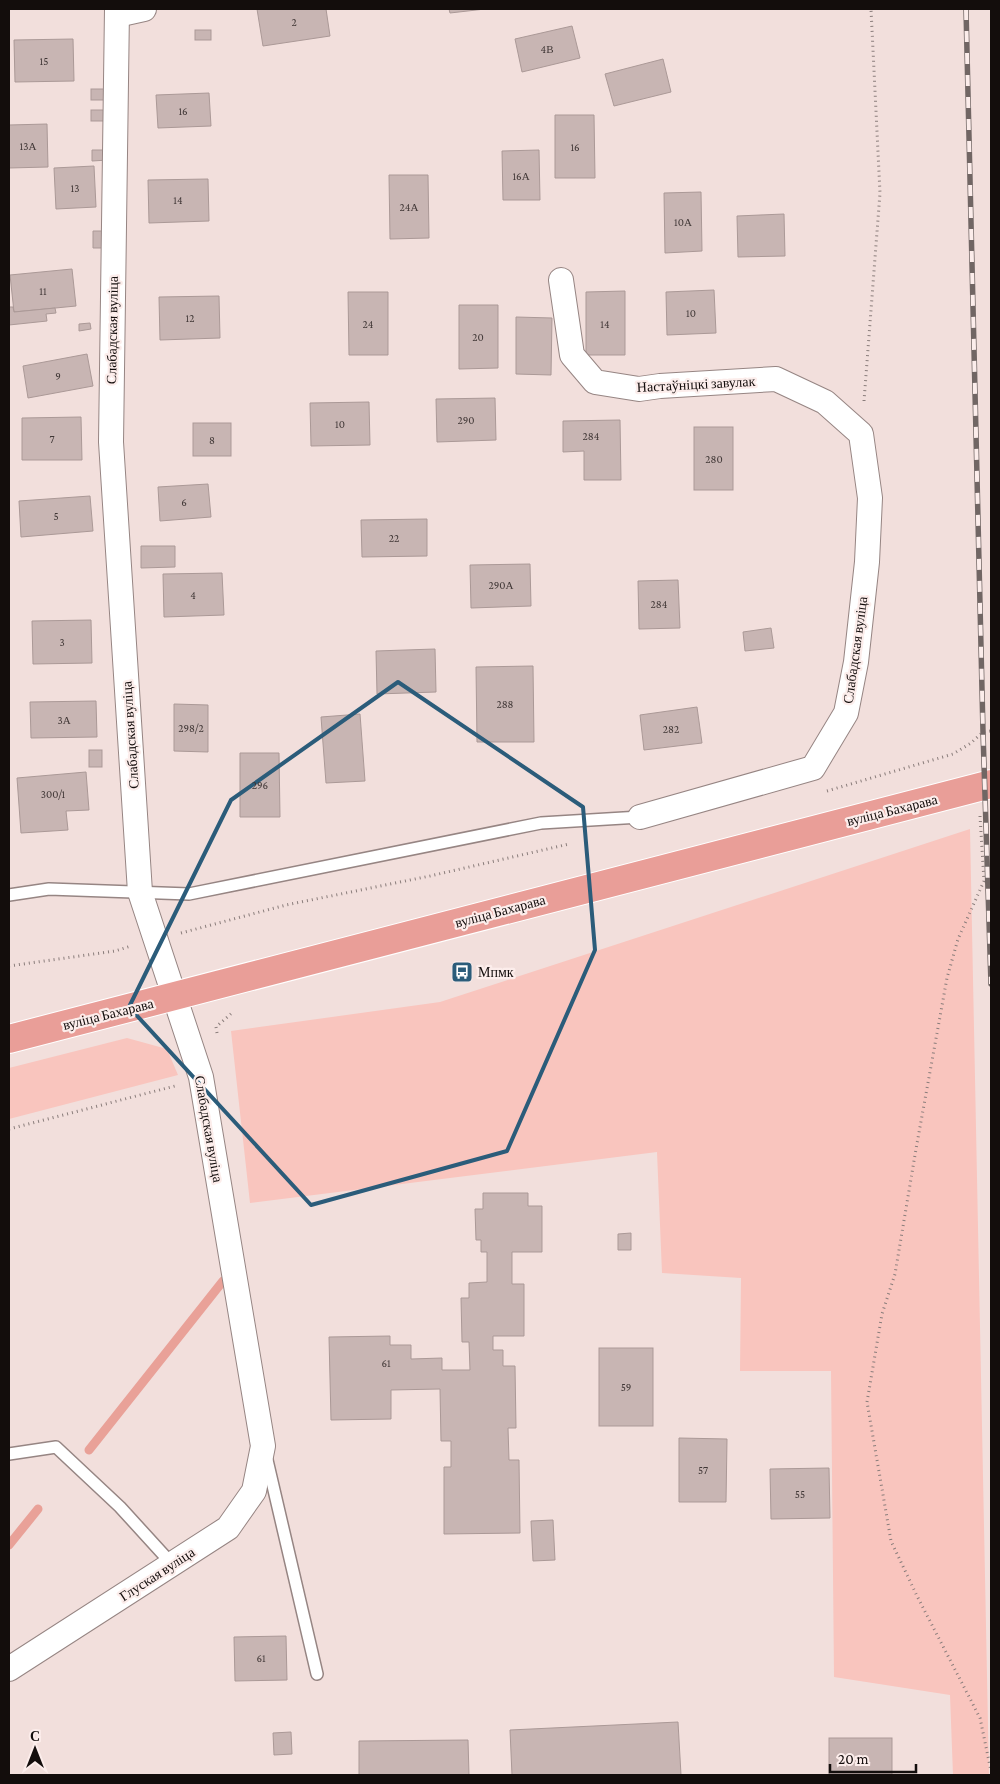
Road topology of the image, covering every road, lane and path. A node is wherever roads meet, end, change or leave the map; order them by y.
1 (144, 9) edge
2 (871, 9) edge
3 (117, 12) edge
4 (561, 280) dead end
5 (861, 434) junction
6 (991, 731) edge
7 (991, 784) edge
8 (821, 793) dead end
9 (980, 812) dead end
10 (640, 817) joint
11 (575, 842) dead end
12 (140, 892) junction
13 (9, 895) edge
14 (156, 940) junction
15 (9, 966) edge
16 (175, 996) junction
17 (236, 1009) dead end
18 (217, 1036) dead end
19 (9, 1039) edge
20 (182, 1084) dead end
21 (9, 1129) edge
22 (264, 1446) junction
23 (9, 1454) edge
24 (172, 1564) junction
25 (9, 1669) edge
26 (317, 1674) dead end
27 (991, 1771) edge

1 - 3 street
2 - 5 path
3 - 12 street, Слабадская вуліца
4 - 5 street, Настаўніцкі завулак
5 - 10 street, Слабадская вуліца
6 - 8 path
7 - 16 main road, вуліца Бахарава
9 - 27 path
10 - 12 lane
11 - 14 path
12 - 13 lane
12 - 14 street, Слабадская вуліца
14 - 15 path
14 - 16 street, Слабадская вуліца
16 - 19 main road, вуліца Бахарава
16 - 22 street, Слабадская вуліца
17 - 18 path
20 - 21 path
22 - 24 street, Глуская вуліца
22 - 26 lane
23 - 24 lane
24 - 25 street, Глуская вуліца

